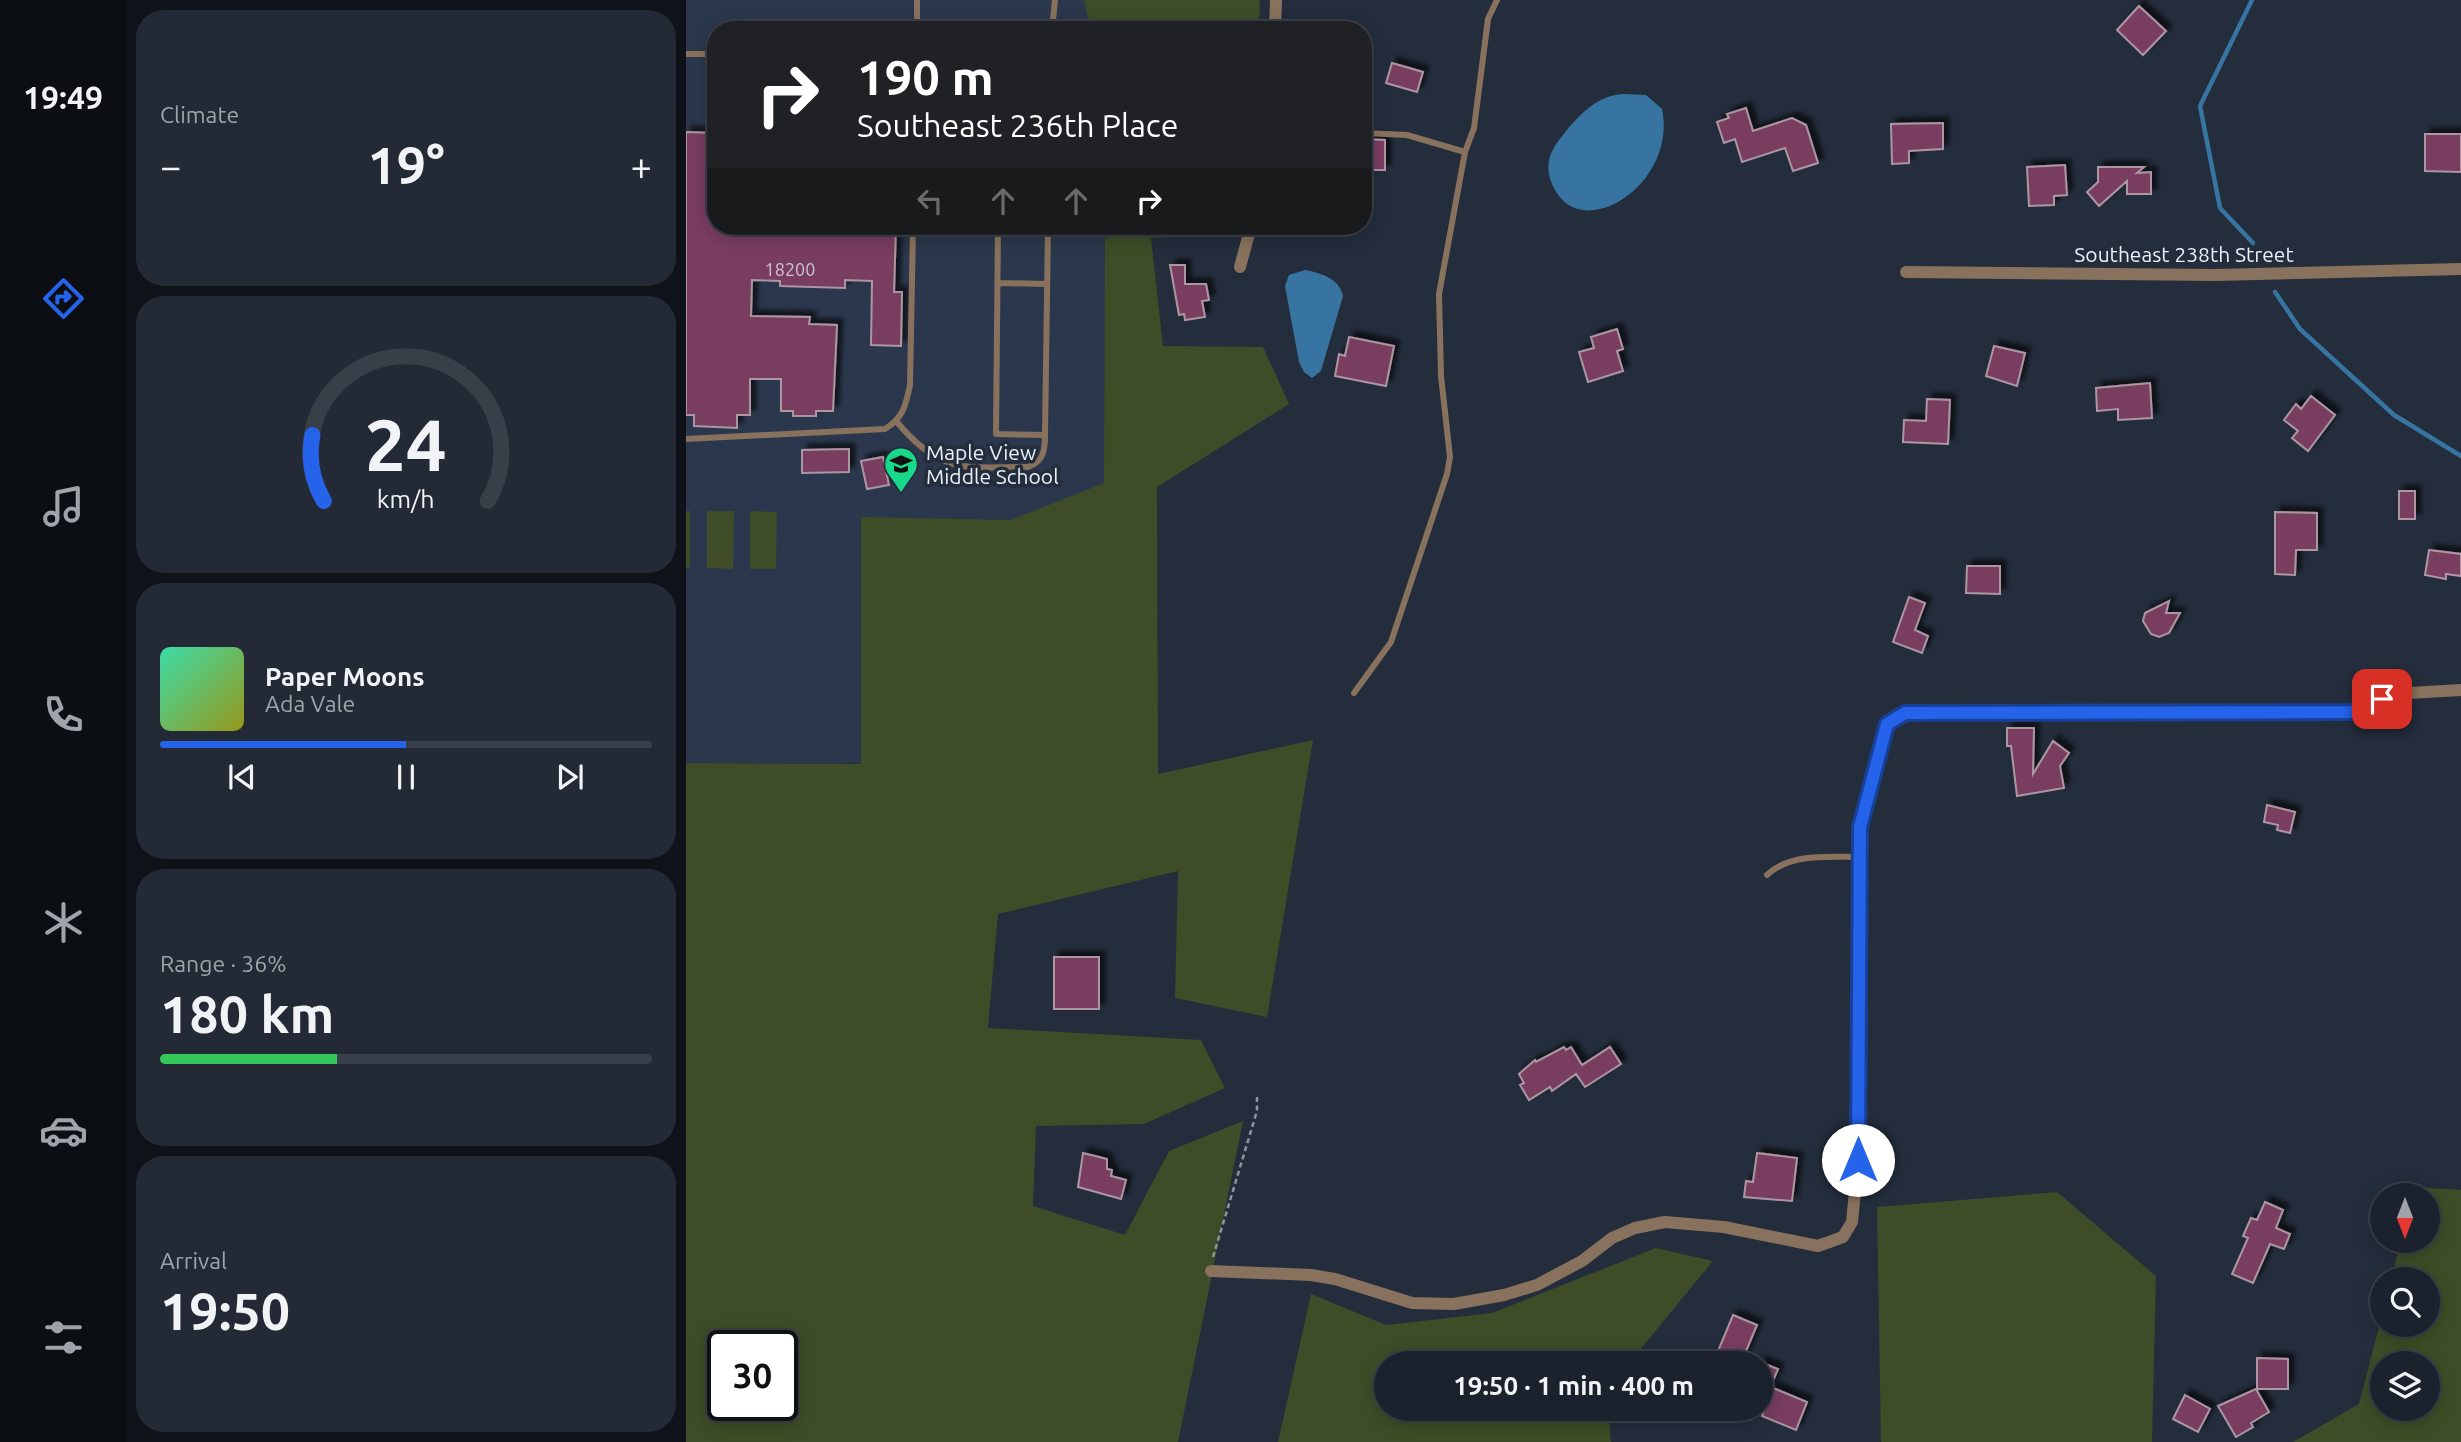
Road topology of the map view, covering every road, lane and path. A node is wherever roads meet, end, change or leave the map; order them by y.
1 (917, 0) edge
2 (1055, 0) edge
3 (1276, 0) edge
4 (1497, 0) edge
5 (917, 21) edge
6 (1053, 21) edge
7 (1276, 21) edge
8 (686, 54) edge
9 (707, 54) edge
10 (1372, 133) edge
11 (1465, 152) junction
12 (913, 235) edge
13 (998, 235) edge
14 (1048, 235) edge
15 (1249, 235) edge
16 (1240, 267) dead end
17 (2461, 269) edge
18 (1906, 272) dead end
19 (998, 283) junction
20 (1047, 284) junction
21 (897, 422) junction
22 (1045, 435) junction
23 (686, 439) edge
24 (2461, 690) edge
25 (1354, 693) dead end
26 (1858, 857) junction
27 (1767, 875) dead end
28 (1258, 1094) dead end
29 (1211, 1271) joint

1 - 5 lane
2 - 6 lane
3 - 7 street
4 - 11 lane
8 - 9 lane
10 - 11 lane
11 - 25 lane
12 - 21 lane
13 - 19 lane
14 - 20 lane
15 - 16 street
17 - 18 street, Southeast 238th Street
19 - 20 lane
19 - 22 lane
20 - 22 lane
21 - 22 lane
21 - 23 lane
24 - 26 street
26 - 27 lane
26 - 29 street
28 - 29 path

